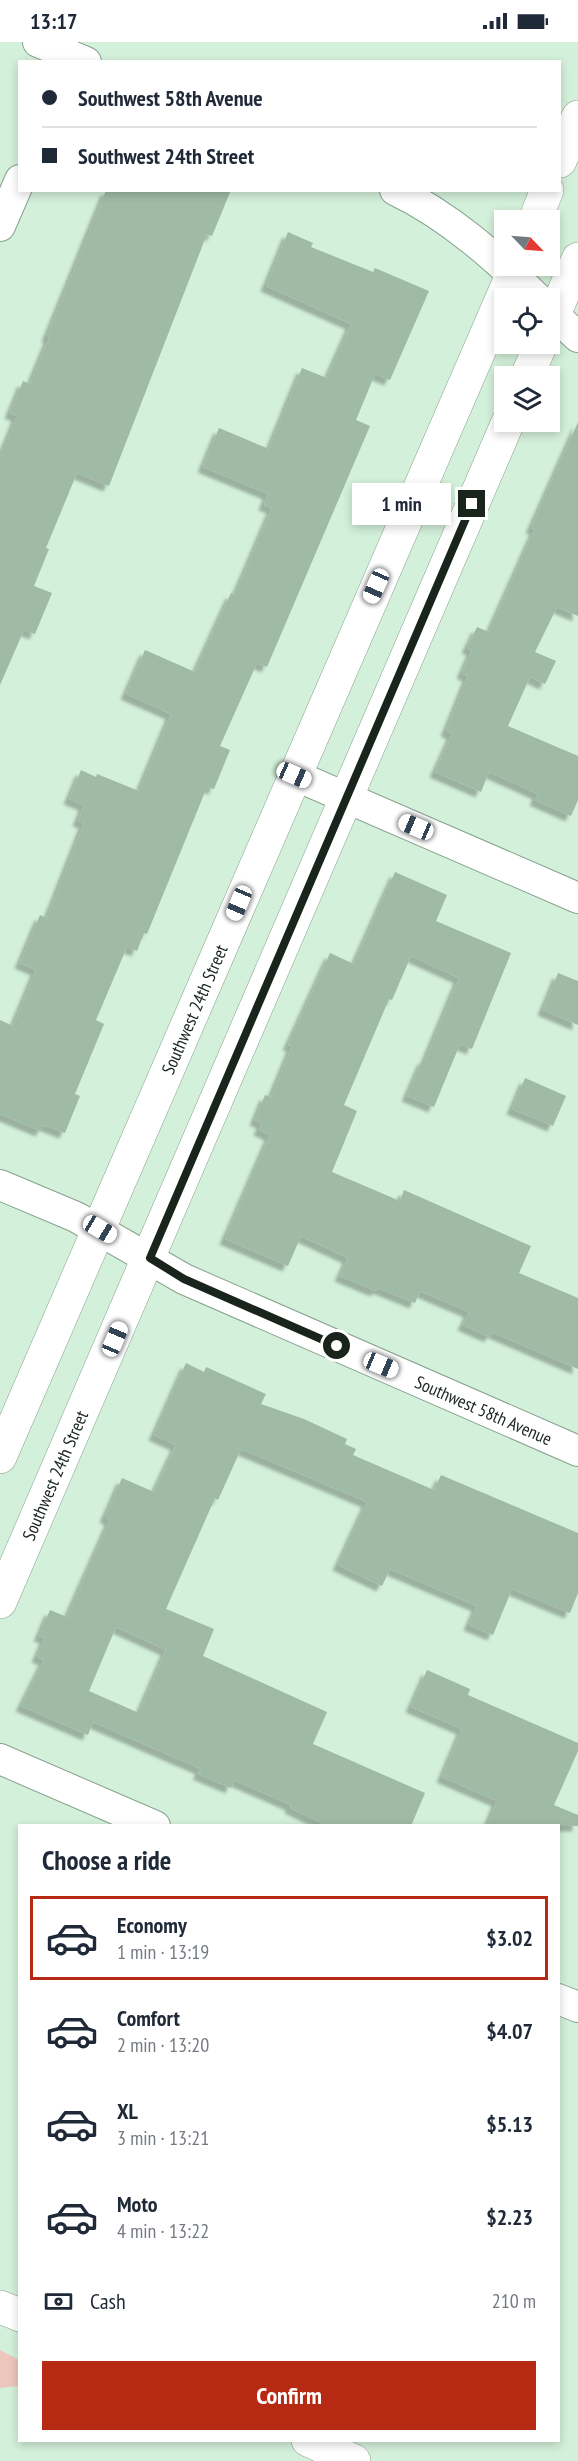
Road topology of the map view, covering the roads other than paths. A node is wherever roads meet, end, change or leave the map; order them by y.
1 (39, 42) edge
2 (76, 60) edge
3 (578, 117) edge
4 (561, 159) edge
5 (18, 185) edge
6 (398, 192) edge
7 (546, 192) edge
8 (539, 210) edge
9 (0, 226) edge
10 (494, 255) edge
11 (578, 259) edge
12 (511, 276) edge
13 (560, 293) edge
14 (560, 327) edge
15 (578, 337) edge
16 (504, 432) edge
17 (294, 775) junction
18 (346, 797) junction
19 (578, 898) edge
20 (0, 1185) edge
21 (100, 1229) junction
22 (150, 1258) junction
23 (578, 1451) edge
24 (0, 1457) edge
25 (0, 1602) edge
26 (0, 1759) edge
27 (150, 1824) edge
28 (560, 2000) edge
29 (578, 2007) edge
30 (0, 2307) edge
31 (18, 2314) edge
32 (312, 2442) edge
33 (354, 2461) edge

1 - 2 street
3 - 4 main road
5 - 9 street
6 - 10 street
7 - 8 main road
11 - 13 main road
12 - 17 main road, Southwest 24th Street
14 - 15 street
16 - 18 main road, Southwest 24th Street
17 - 18 street
17 - 21 main road, Southwest 24th Street
18 - 19 street
18 - 22 main road, Southwest 24th Street
20 - 21 street, Southwest 58th Avenue
21 - 22 street, Southwest 58th Avenue
21 - 24 main road, Southwest 24th Street
22 - 23 street, Southwest 58th Avenue
22 - 25 main road, Southwest 24th Street
26 - 27 street
28 - 29 street
30 - 31 main road
32 - 33 main road

